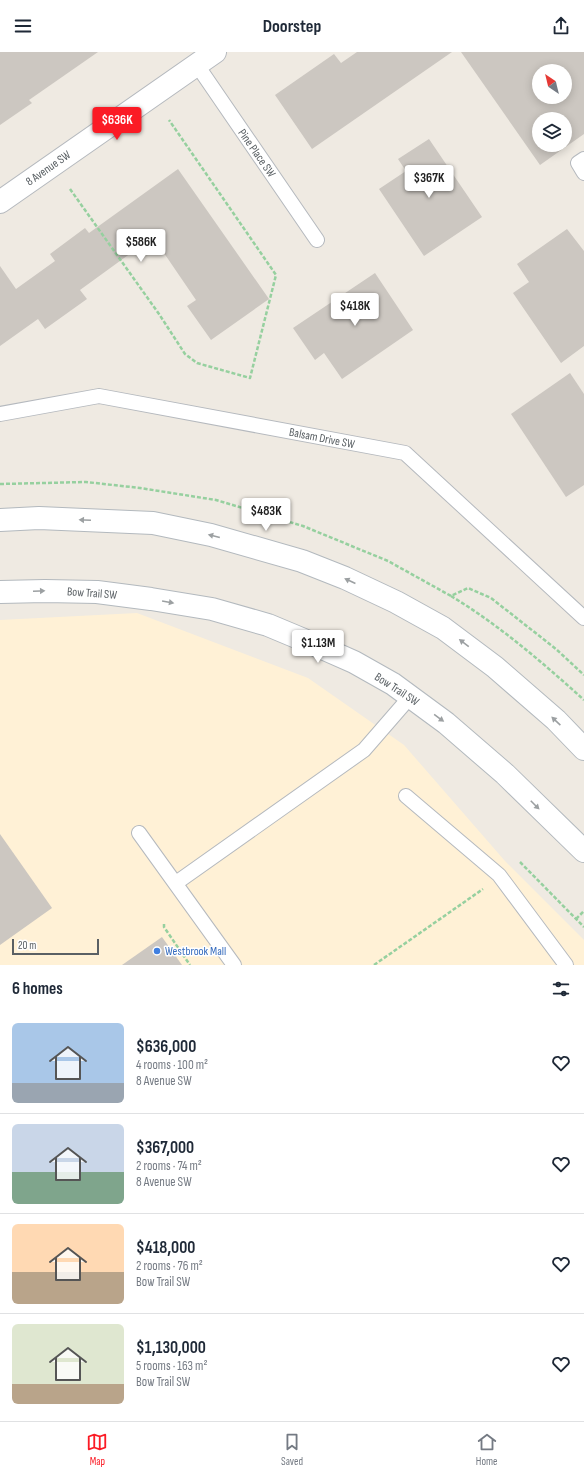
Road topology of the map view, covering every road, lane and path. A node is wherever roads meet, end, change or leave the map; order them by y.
1 (215, 52) edge
2 (197, 65) junction
3 (169, 120) dead end
4 (584, 159) edge
5 (584, 173) edge
6 (70, 189) dead end
7 (0, 202) edge
8 (317, 240) dead end
9 (0, 414) edge
10 (0, 520) edge
11 (0, 592) edge
12 (450, 596) dead end
13 (584, 618) edge
14 (410, 697) junction
15 (584, 700) edge
16 (584, 748) edge
17 (406, 796) dead end
18 (139, 833) dead end
19 (584, 851) edge
20 (516, 859) dead end
21 (176, 883) junction
22 (485, 888) dead end
23 (584, 911) edge
24 (576, 919) junction
25 (164, 924) dead end
26 (584, 927) edge
27 (190, 965) edge
28 (234, 965) edge
29 (374, 965) edge
30 (566, 965) edge

1 - 2 main road, 8 Avenue SW
2 - 7 main road, 8 Avenue SW
2 - 8 lane, Pine Place SW
3 - 6 path
4 - 5 lane
9 - 13 lane, Balsam Drive SW
16 -> 10 main road
11 -> 14 main road, Bow Trail SW
12 - 15 path
14 -> 19 main road, Bow Trail SW
14 - 21 lane
17 - 30 lane
18 - 21 lane
20 - 24 path
21 - 28 lane
22 - 29 path
23 - 24 path
24 - 26 path
25 - 27 path

